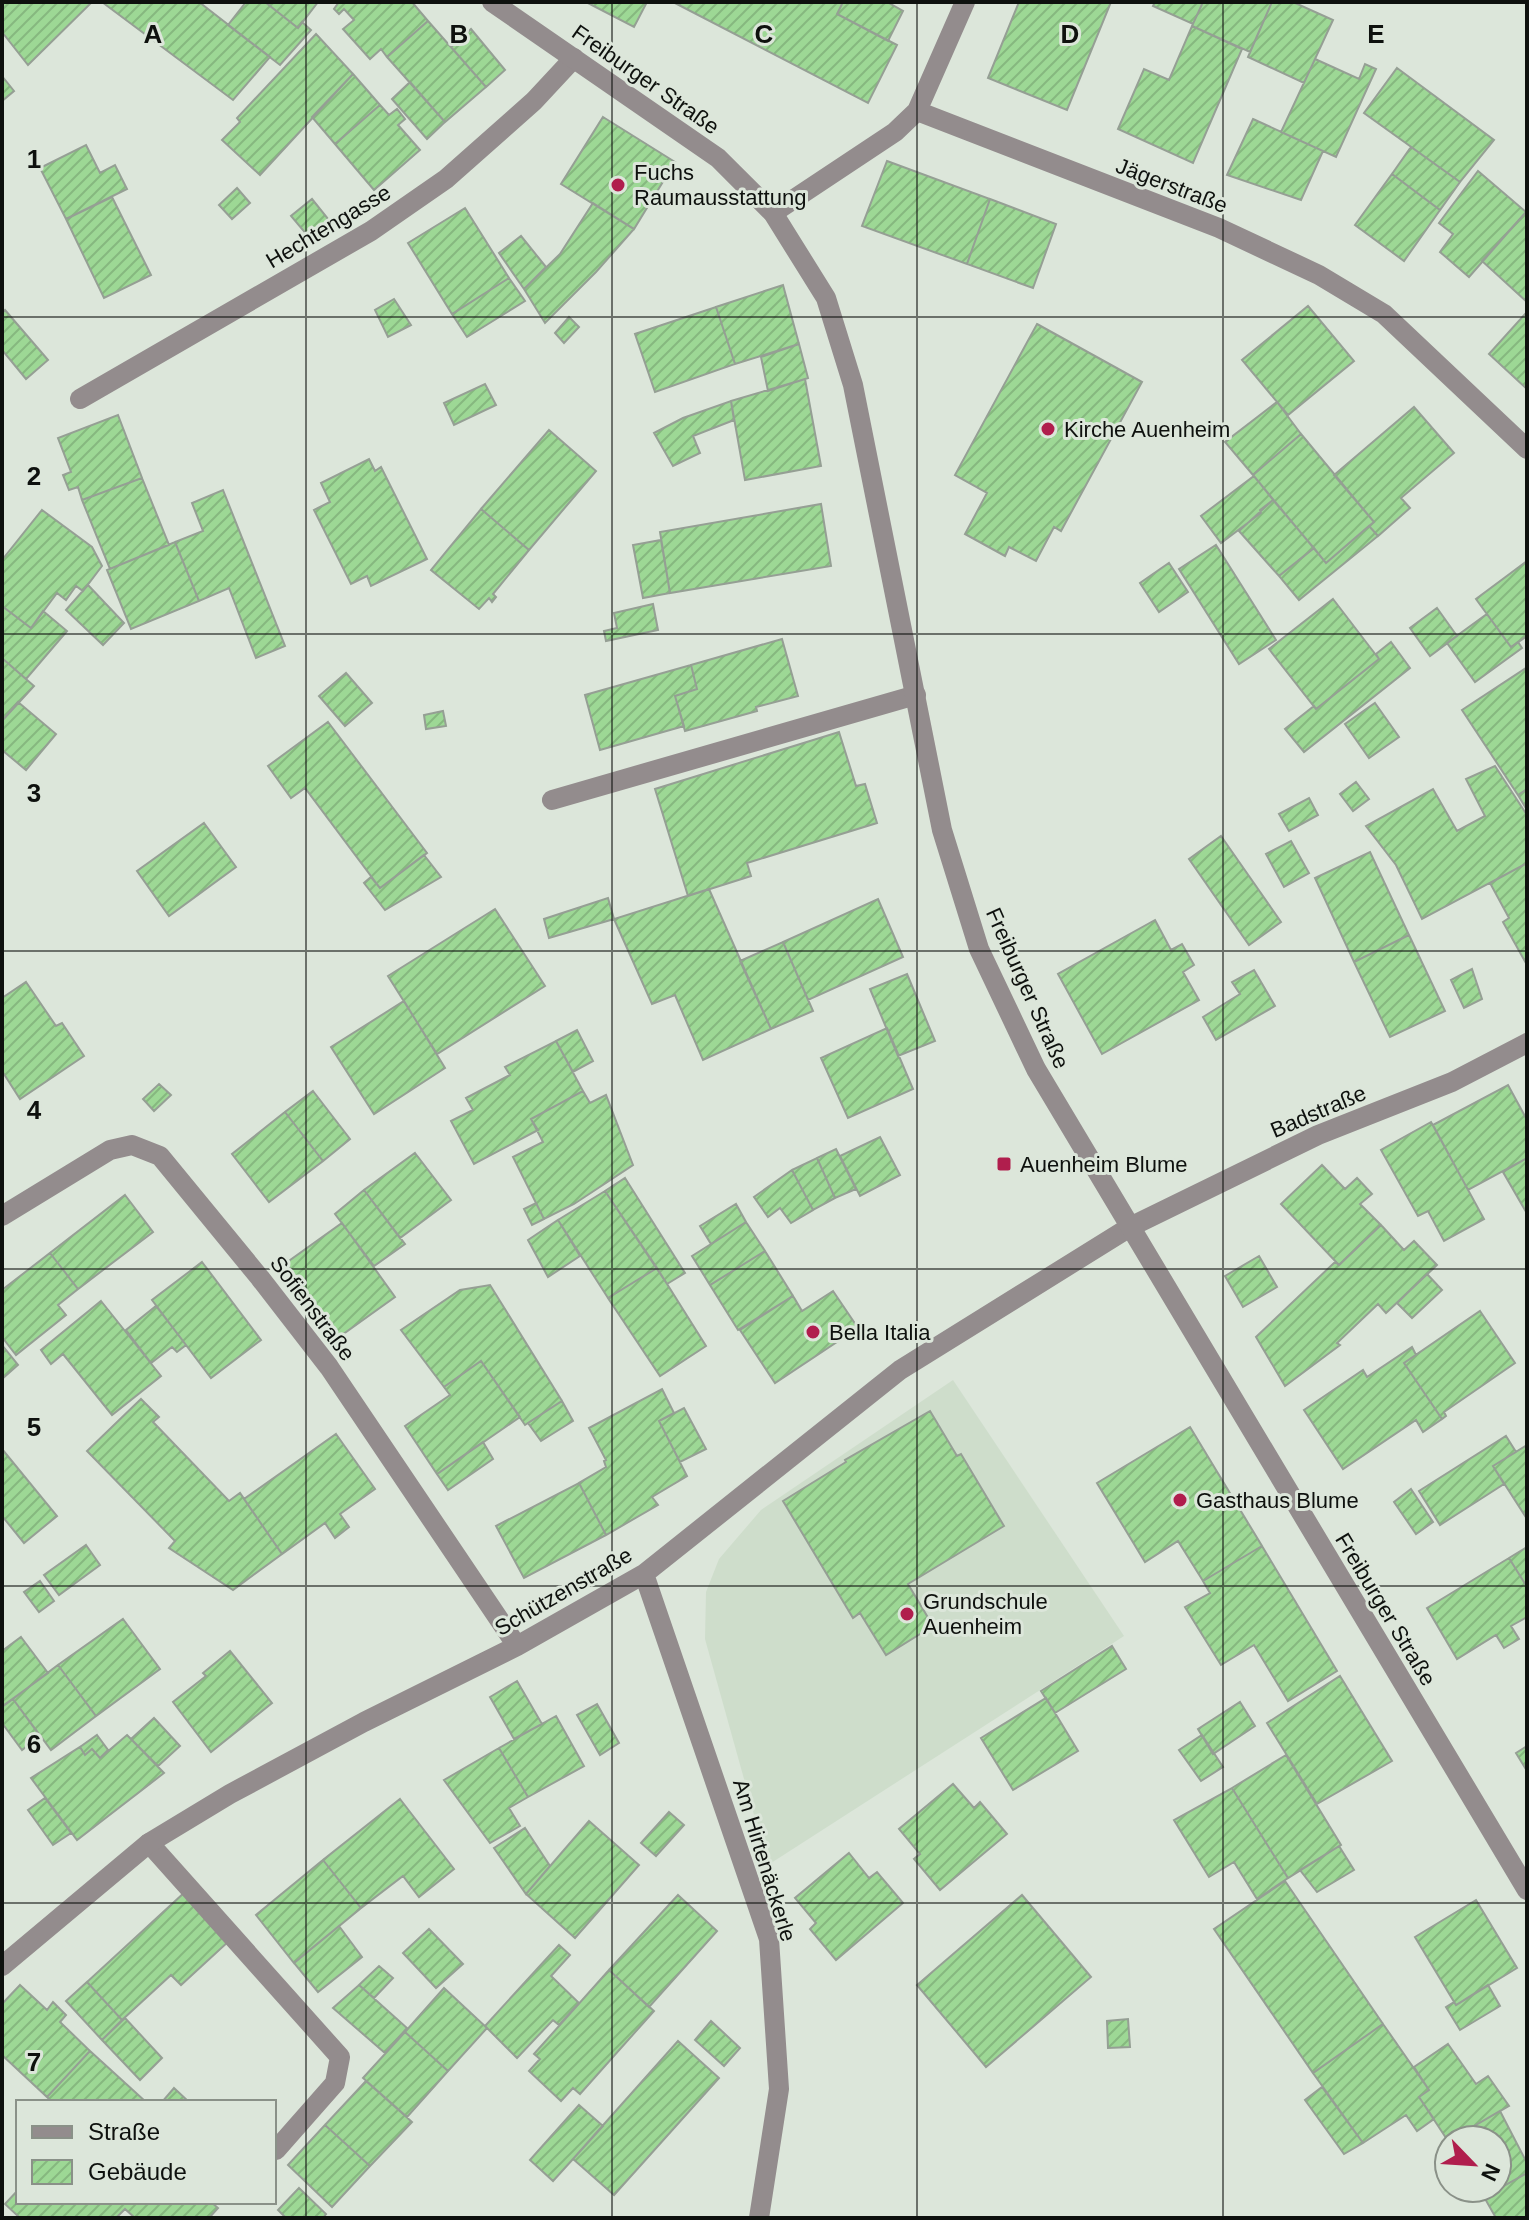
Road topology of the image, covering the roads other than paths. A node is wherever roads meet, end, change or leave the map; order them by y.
1 (492, 2) edge
2 (965, 2) edge
3 (574, 58) junction
4 (917, 111) junction
5 (773, 213) junction
6 (80, 399) dead end
7 (1527, 449) edge
8 (916, 695) junction
9 (552, 800) dead end
10 (1527, 1043) edge
11 (2, 1216) edge
12 (1130, 1227) junction
13 (644, 1574) junction
14 (517, 1646) junction
15 (149, 1843) junction
16 (1527, 1890) edge
17 (2, 1966) edge
18 (276, 2150) edge
19 (759, 2218) edge

1 - 3 street, Freiburger Straße
2 - 4 street
3 - 5 street, Freiburger Straße
3 - 6 street, Hechtengasse
4 - 5 street
4 - 7 street, Jägerstraße
5 - 8 street, Freiburger Straße
8 - 9 street
8 - 12 street, Freiburger Straße
10 - 12 street, Badstraße
11 - 14 street, Sofienstraße
12 - 13 street, Schützenstraße
12 - 16 street, Freiburger Straße
13 - 14 street, Schützenstraße
13 - 19 street, Am Hirtenäckerle
14 - 15 street, Schützenstraße
15 - 17 street, Schützenstraße
15 - 18 street

